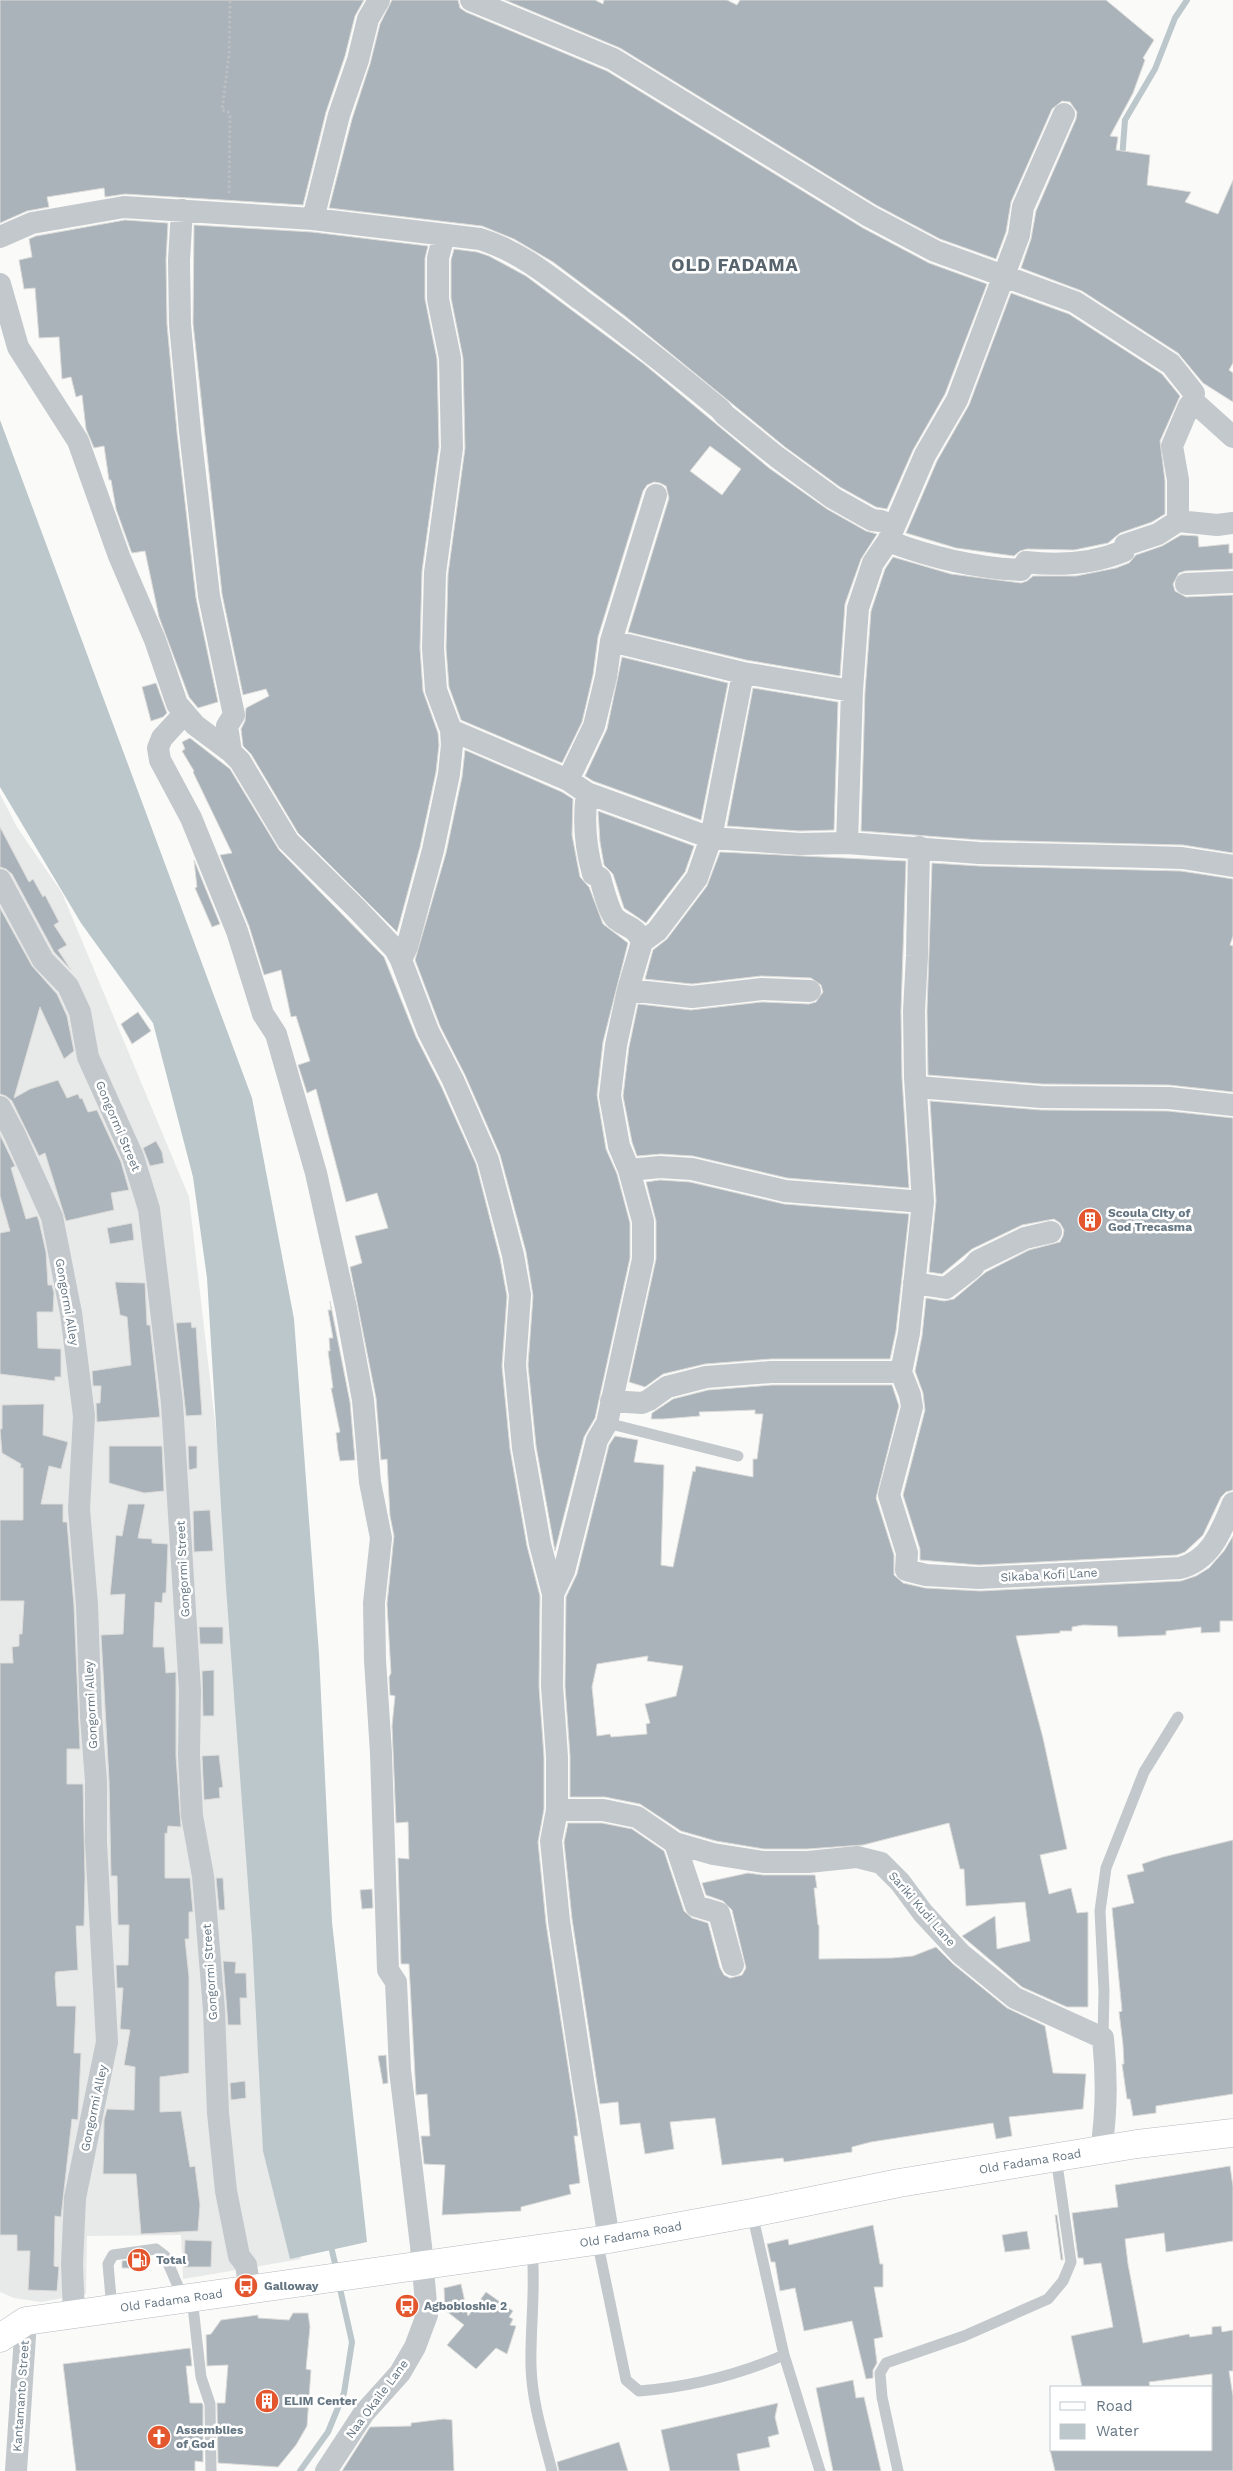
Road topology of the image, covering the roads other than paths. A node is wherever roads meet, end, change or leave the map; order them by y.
1 (380, 0) edge
2 (471, 0) edge
3 (1064, 114) dead end
4 (182, 210) junction
5 (313, 219) junction
6 (444, 235) junction
7 (0, 237) edge
8 (1004, 275) junction
9 (0, 284) edge
10 (1193, 401) junction
11 (1233, 437) edge
12 (656, 495) dead end
13 (1178, 521) junction
14 (1233, 523) edge
15 (891, 534) junction
16 (1233, 582) edge
17 (1186, 584) dead end
18 (611, 641) junction
19 (743, 673) junction
20 (852, 691) junction
21 (184, 714) junction
22 (451, 730) junction
23 (231, 752) junction
24 (568, 780) junction
25 (587, 793) junction
26 (711, 838) junction
27 (847, 843) junction
28 (919, 847) junction
29 (1233, 866) edge
30 (0, 880) edge
31 (642, 942) junction
32 (402, 960) junction
33 (628, 990) junction
34 (810, 991) dead end
35 (917, 1087) junction
36 (1233, 1105) edge
37 (0, 1107) edge
38 (629, 1170) junction
39 (924, 1202) junction
40 (1051, 1232) dead end
41 (914, 1283) junction
42 (900, 1372) junction
43 (611, 1401) junction
44 (607, 1423) junction
45 (738, 1456) dead end
46 (1233, 1503) edge
47 (552, 1594) junction
48 (1178, 1717) dead end
49 (557, 1810) junction
50 (675, 1843) junction
51 (733, 1965) dead end
52 (1103, 2038) junction
53 (1233, 2133) edge
54 (1101, 2150) junction
55 (1056, 2157) junction
56 (752, 2213) junction
57 (603, 2240) junction
58 (532, 2248) junction
59 (421, 2265) junction
60 (250, 2290) junction
61 (188, 2299) junction
62 (112, 2309) junction
63 (0, 2313) edge
64 (74, 2314) junction
65 (26, 2321) junction
66 (0, 2338) edge
67 (784, 2355) junction
68 (16, 2471) edge
69 (211, 2471) edge
70 (326, 2471) edge
71 (552, 2471) edge
72 (820, 2471) edge
73 (898, 2471) edge

1 - 5 street
2 - 8 street
3 - 8 street
4 - 5 street
4 - 7 street
4 - 23 street
5 - 6 street
6 - 15 street
6 - 22 street
8 - 10 street
8 - 15 street
9 - 21 street
10 - 11 street
10 - 13 street
12 - 18 street
13 - 14 street
13 - 15 street
15 - 20 street
16 - 17 street
18 - 19 street
18 - 24 street
19 - 20 street
19 - 26 street
20 - 27 street
21 - 23 street
21 - 59 street, Naa Okaile Lane
22 - 24 street
22 - 32 street
23 - 32 street
24 - 25 street
25 - 26 street
25 - 31 street
26 - 27 street
26 - 31 street
27 - 28 street
28 - 29 street
28 - 35 street
30 - 60 street, Gongormi Street
31 - 33 street
32 - 47 street
33 - 34 street
33 - 38 street
35 - 36 street
35 - 39 street
37 - 64 street, Gongormi Alley
38 - 39 street
38 - 43 street
39 - 41 street
40 - 41 street
41 - 42 street
42 - 43 street
42 - 46 street, Sikaba Kofi Lane
43 - 44 street
44 - 45 lane
44 - 47 street
47 - 49 street
48 - 52 lane
49 - 50 street, Sariki Kudi Lane
49 - 57 street
50 - 51 street
50 - 52 street, Sariki Kudi Lane
52 - 54 street
53 - 54 street, Old Fadama Road
54 - 55 street, Old Fadama Road
55 - 56 street, Old Fadama Road
55 - 73 lane
56 - 57 street, Old Fadama Road
56 - 67 lane
57 - 58 street, Old Fadama Road
57 - 67 lane
58 - 59 street, Old Fadama Road
58 - 71 lane
59 - 60 street, Old Fadama Road
59 - 70 street, Naa Okaile Lane
60 - 61 street, Old Fadama Road
61 - 62 street, Old Fadama Road
61 - 62 lane
61 - 69 lane
62 - 64 street, Old Fadama Road
63 - 65 street
64 - 65 street, Old Fadama Road
65 - 66 street
65 - 68 street, Kantamanto Street
67 - 72 lane

